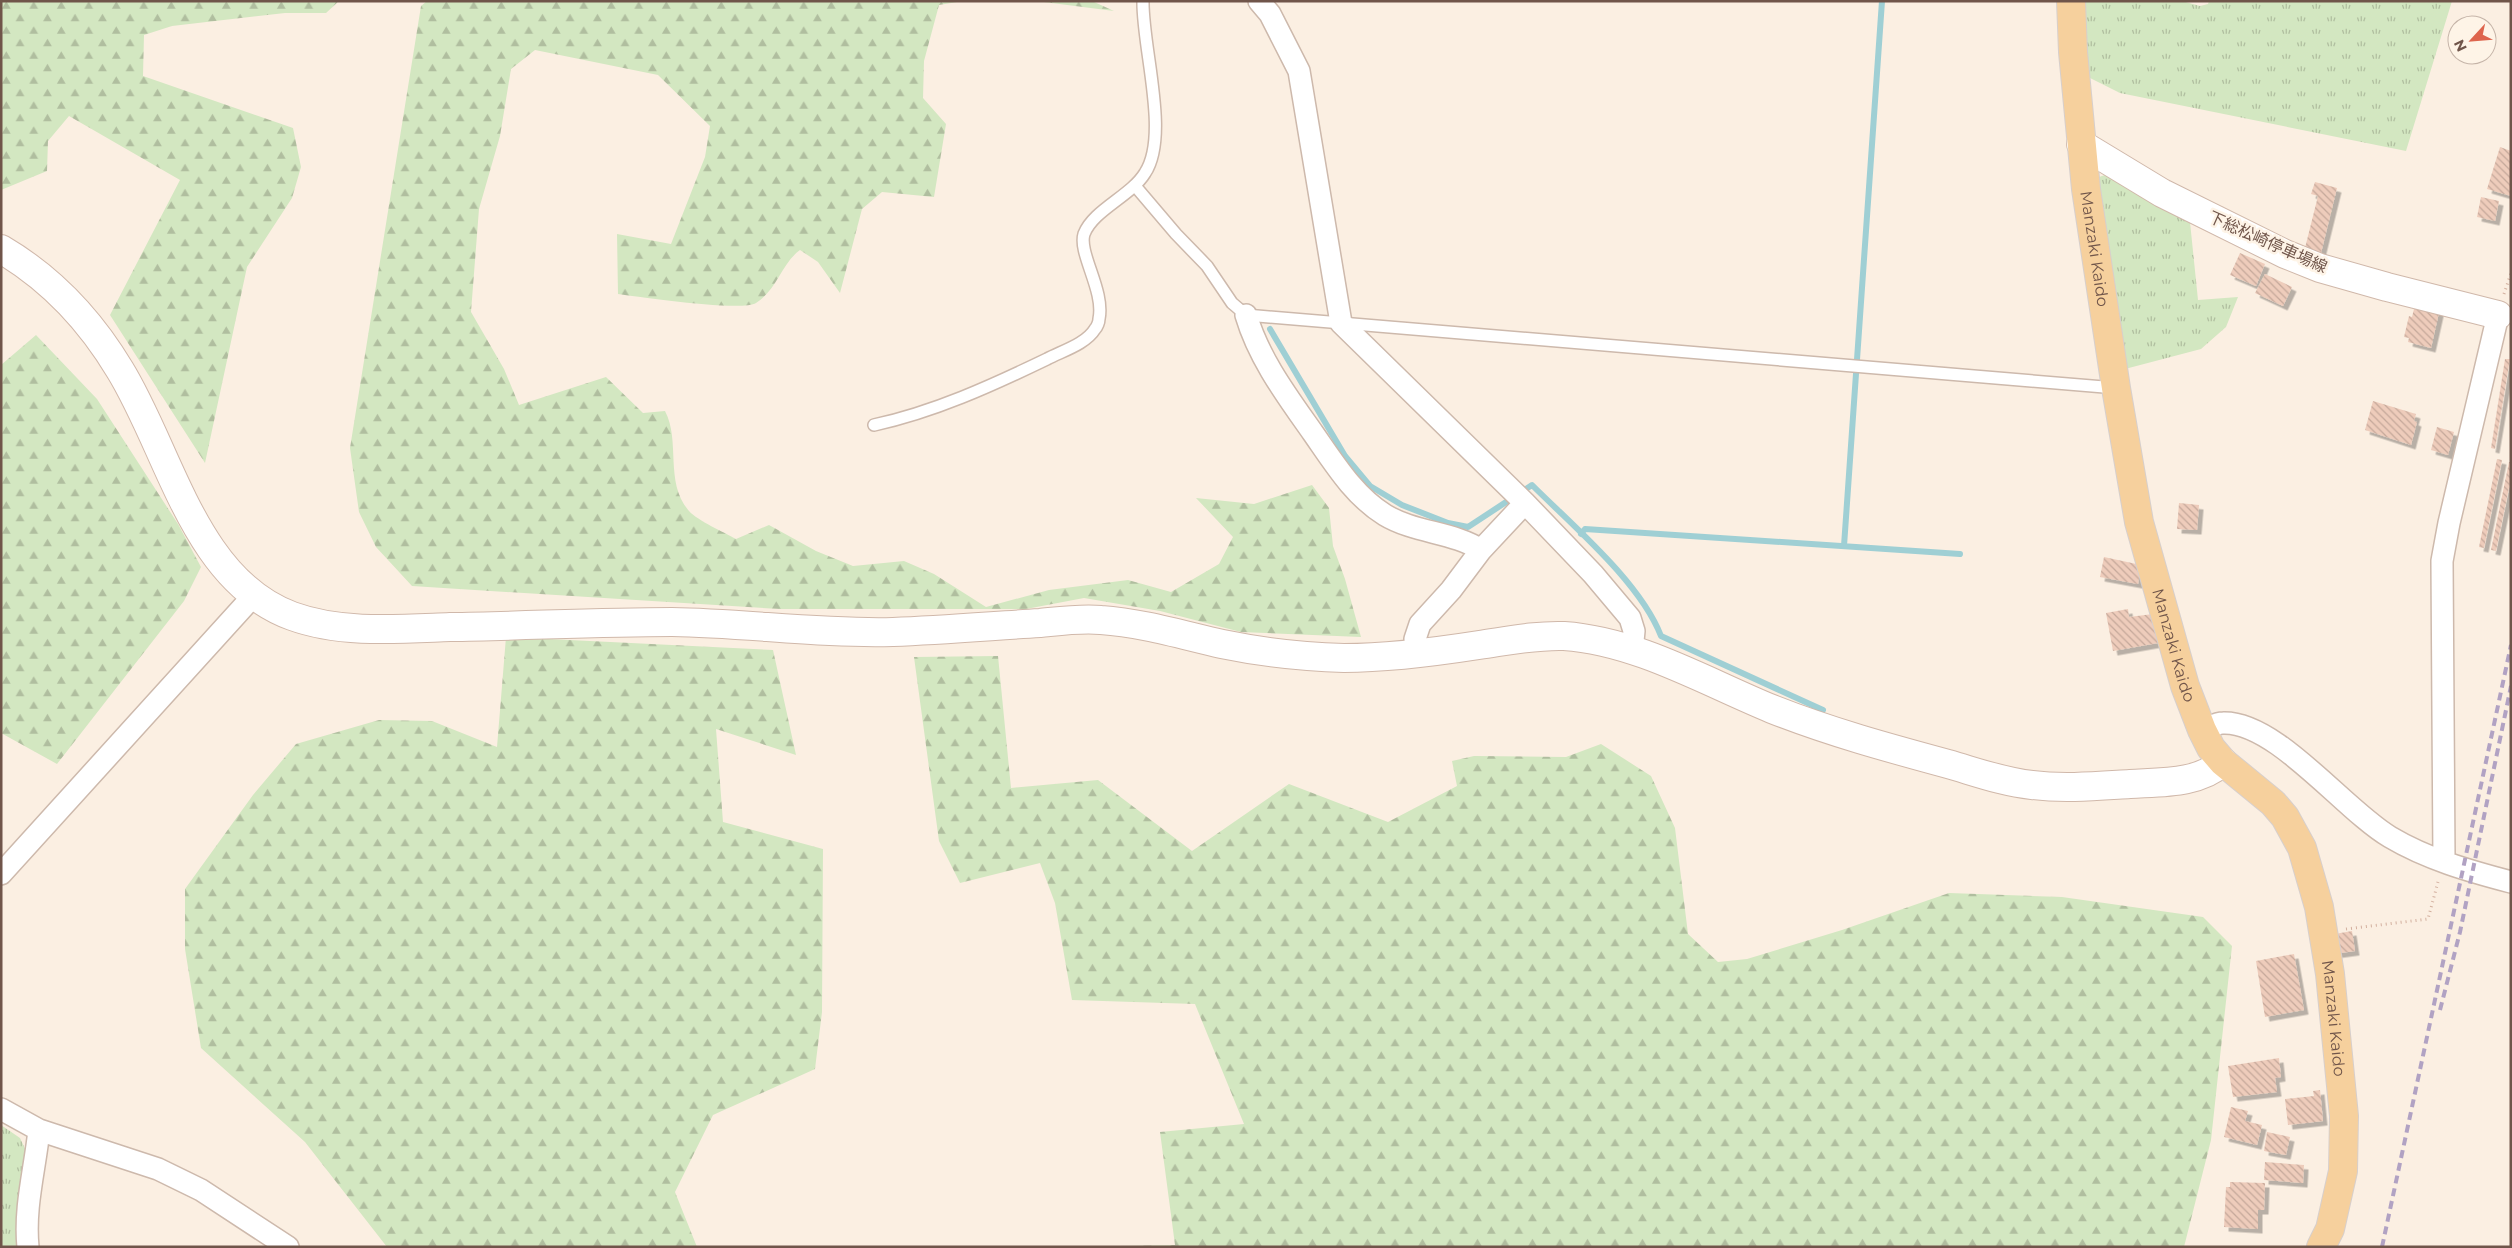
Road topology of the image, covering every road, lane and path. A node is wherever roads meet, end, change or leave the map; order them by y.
1 (1144, 1) edge
2 (1259, 1) edge
3 (2071, 1) edge
4 (2081, 144) junction
5 (1136, 187) junction
6 (1, 248) edge
7 (1246, 315) junction
8 (2498, 315) joint
9 (1341, 323) junction
10 (2116, 388) junction
11 (874, 425) dead end
12 (1525, 503) junction
13 (1481, 550) junction
14 (254, 596) junction
15 (1632, 651) junction
16 (1419, 653) junction
17 (2202, 730) junction
18 (2223, 762) junction
19 (2444, 861) junction
20 (1, 874) edge
21 (2511, 882) edge
22 (2323, 932) junction
23 (1, 1109) edge
24 (39, 1130) junction
25 (28, 1247) edge
26 (288, 1247) edge
27 (2321, 1247) edge

1 - 5 lane
2 - 9 street
3 - 4 main road, Manzaki Kaido
4 - 8 street, 下総松崎停車場線
4 - 10 main road, Manzaki Kaido
5 - 7 lane
5 - 11 lane
6 - 14 street
7 - 9 lane
7 - 13 street
8 - 19 street
9 - 10 lane
9 - 12 street
10 - 17 main road, Manzaki Kaido
12 - 13 street
12 - 15 street
13 - 16 street
14 - 16 street
14 - 20 street
15 - 16 street
15 - 18 street
17 - 18 main road, Manzaki Kaido
17 - 19 street
18 - 22 main road, Manzaki Kaido
19 - 21 street
19 - 22 path
22 - 27 main road, Manzaki Kaido
23 - 24 street
24 - 25 street
24 - 26 street

